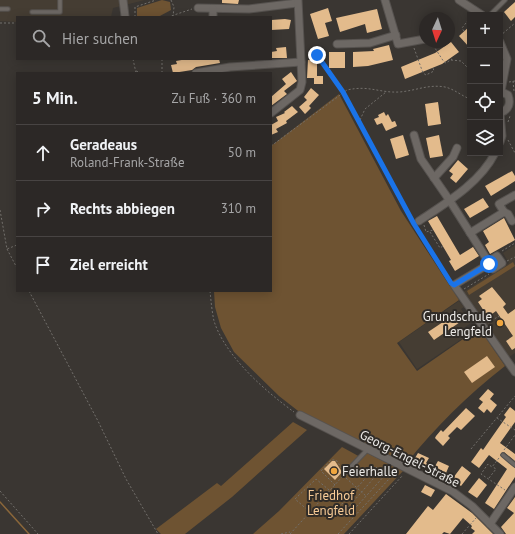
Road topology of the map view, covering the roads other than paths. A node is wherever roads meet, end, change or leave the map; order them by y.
1 (60, 0) edge
2 (123, 0) edge
3 (385, 0) edge
4 (460, 0) edge
5 (505, 0) edge
6 (297, 1) edge
7 (198, 8) road end
8 (0, 9) edge
9 (8, 9) dead end
10 (213, 9) junction
11 (32, 12) dead end
12 (478, 12) edge
13 (493, 12) edge
14 (125, 16) dead end
15 (213, 16) edge
16 (396, 35) junction
17 (419, 40) edge
18 (337, 44) dead end
19 (502, 48) edge
20 (515, 57) edge
21 (300, 59) junction
22 (507, 59) junction
23 (202, 72) edge
24 (502, 84) edge
25 (503, 92) edge
26 (512, 104) edge
27 (503, 110) edge
28 (272, 112) edge
29 (414, 135) dead end
30 (457, 148) dead end
31 (494, 156) edge
32 (434, 178) junction
33 (515, 195) edge
34 (450, 201) junction
35 (504, 212) junction
36 (420, 220) road end
37 (512, 221) dead end
38 (470, 232) junction
39 (490, 265) junction
40 (515, 372) edge
41 (300, 415) road end
42 (368, 449) junction
43 (503, 455) dead end
44 (515, 464) edge
45 (345, 473) road end
46 (515, 487) edge
47 (490, 524) junction
48 (500, 534) edge

1 - 11 lane
2 - 14 street
3 - 16 street
4 - 12 street
5 - 13 lane
6 - 10 street
6 - 21 street
7 - 10 street
8 - 9 lane
10 - 15 street
16 - 17 street
16 - 18 street
19 - 22 street
20 - 22 street
21 - 23 street
21 - 28 street
22 - 24 street
25 - 26 street
26 - 27 street
29 - 32 street
30 - 32 street
31 - 34 street
32 - 34 street
33 - 35 street
34 - 36 street
34 - 38 street
35 - 37 street
35 - 38 street
38 - 39 street
39 - 39 street
39 - 40 street
41 - 42 street, Georg-Engel-Straße
42 - 45 lane
42 - 47 street, Georg-Engel-Straße
43 - 44 lane
46 - 47 street
47 - 48 street, Georg-Engel-Straße

